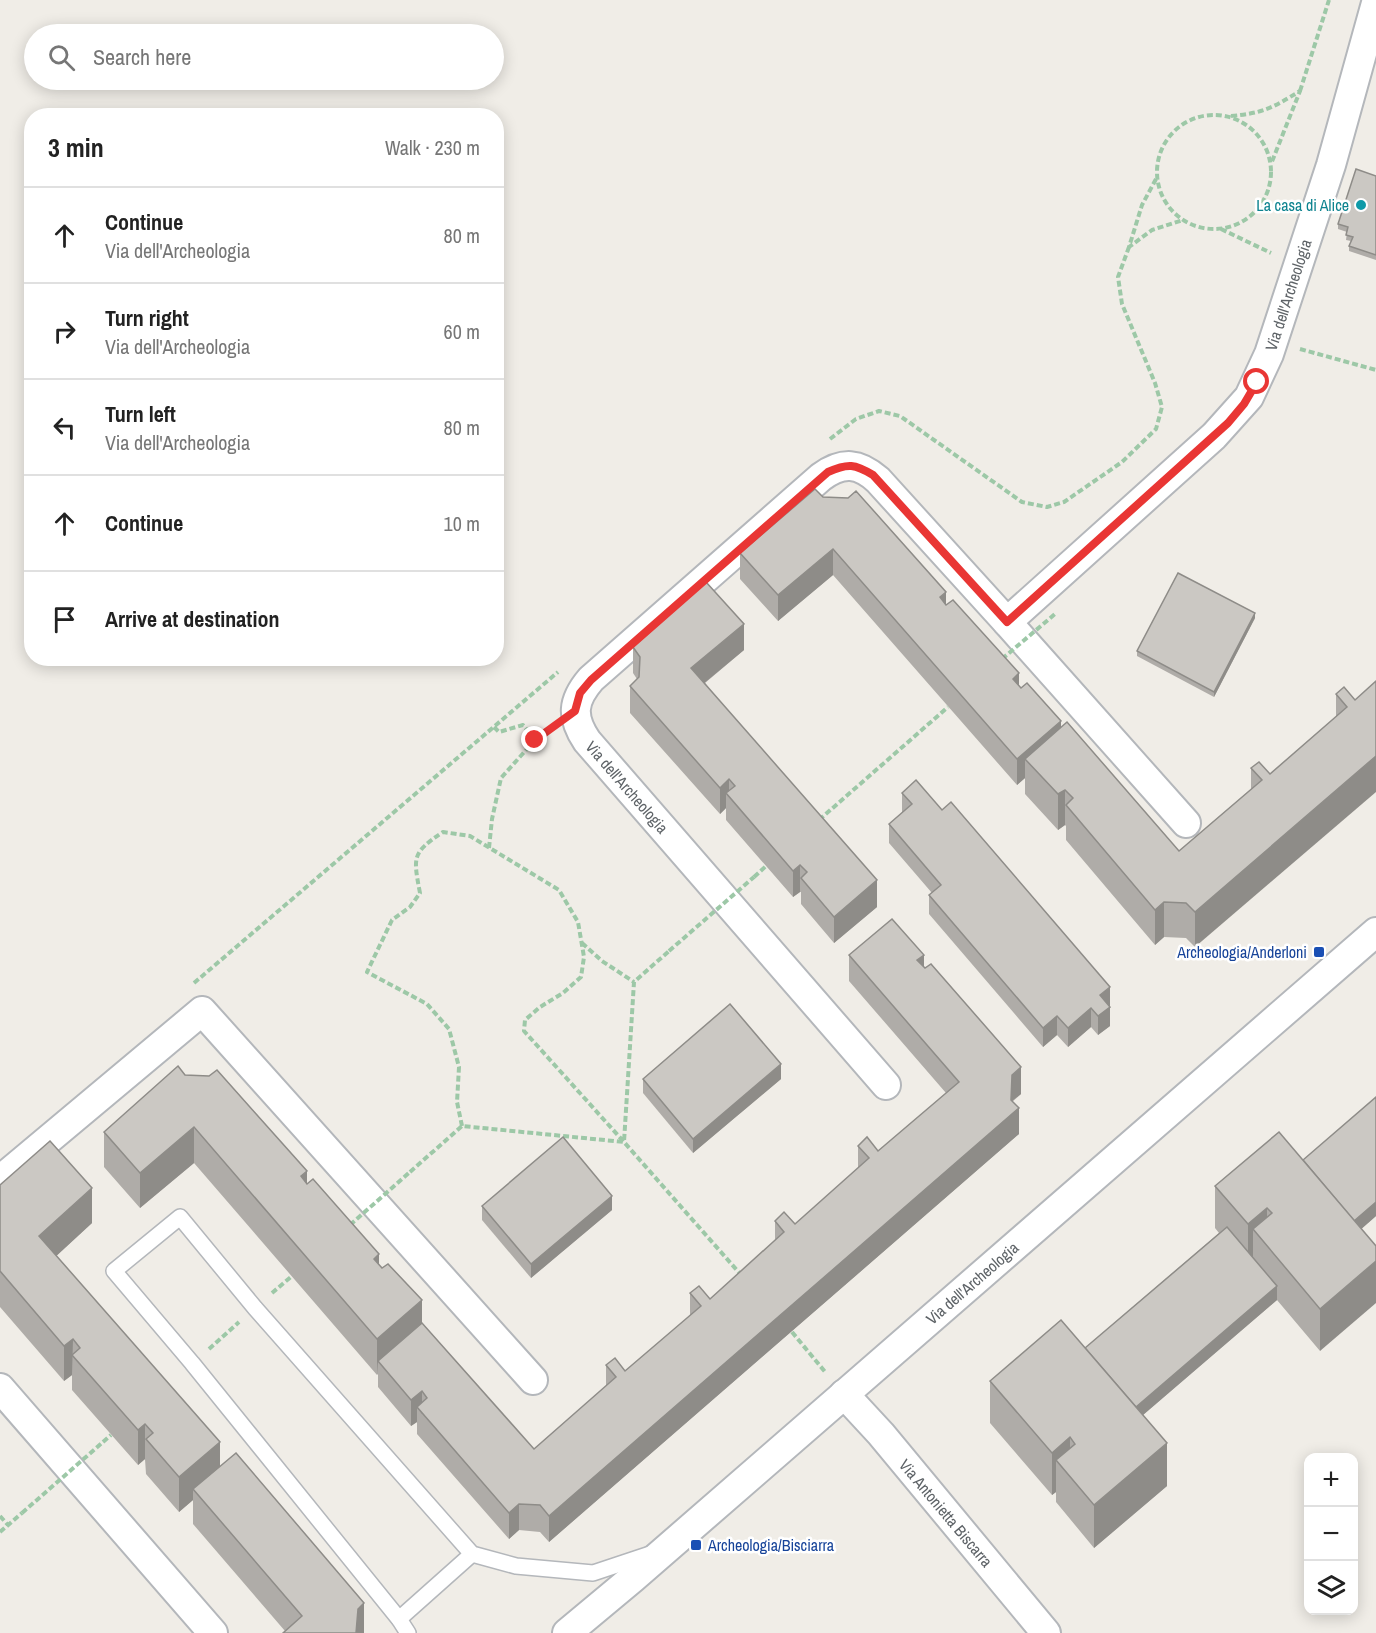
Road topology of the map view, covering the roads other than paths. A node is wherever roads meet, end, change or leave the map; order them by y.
1 (1376, 3) edge
2 (1007, 622) junction
3 (1186, 823) dead end
4 (1376, 932) edge
5 (886, 1085) dead end
6 (0, 1180) edge
7 (533, 1380) dead end
8 (0, 1388) edge
9 (844, 1394) junction
10 (667, 1548) junction
11 (472, 1554) junction
12 (399, 1619) junction
13 (213, 1633) edge
14 (408, 1633) edge
15 (567, 1633) edge
16 (1046, 1633) edge

1 - 2 street, Via dell'Archeologia
2 - 3 street
2 - 5 street, Via dell'Archeologia
4 - 9 street, Via dell'Archeologia
6 - 7 street
8 - 13 street
9 - 10 street, Via dell'Archeologia
9 - 16 street, Via Antonietta Biscarra
10 - 11 lane
10 - 15 street, Via dell'Archeologia
11 - 12 lane
11 - 12 lane
12 - 14 lane

